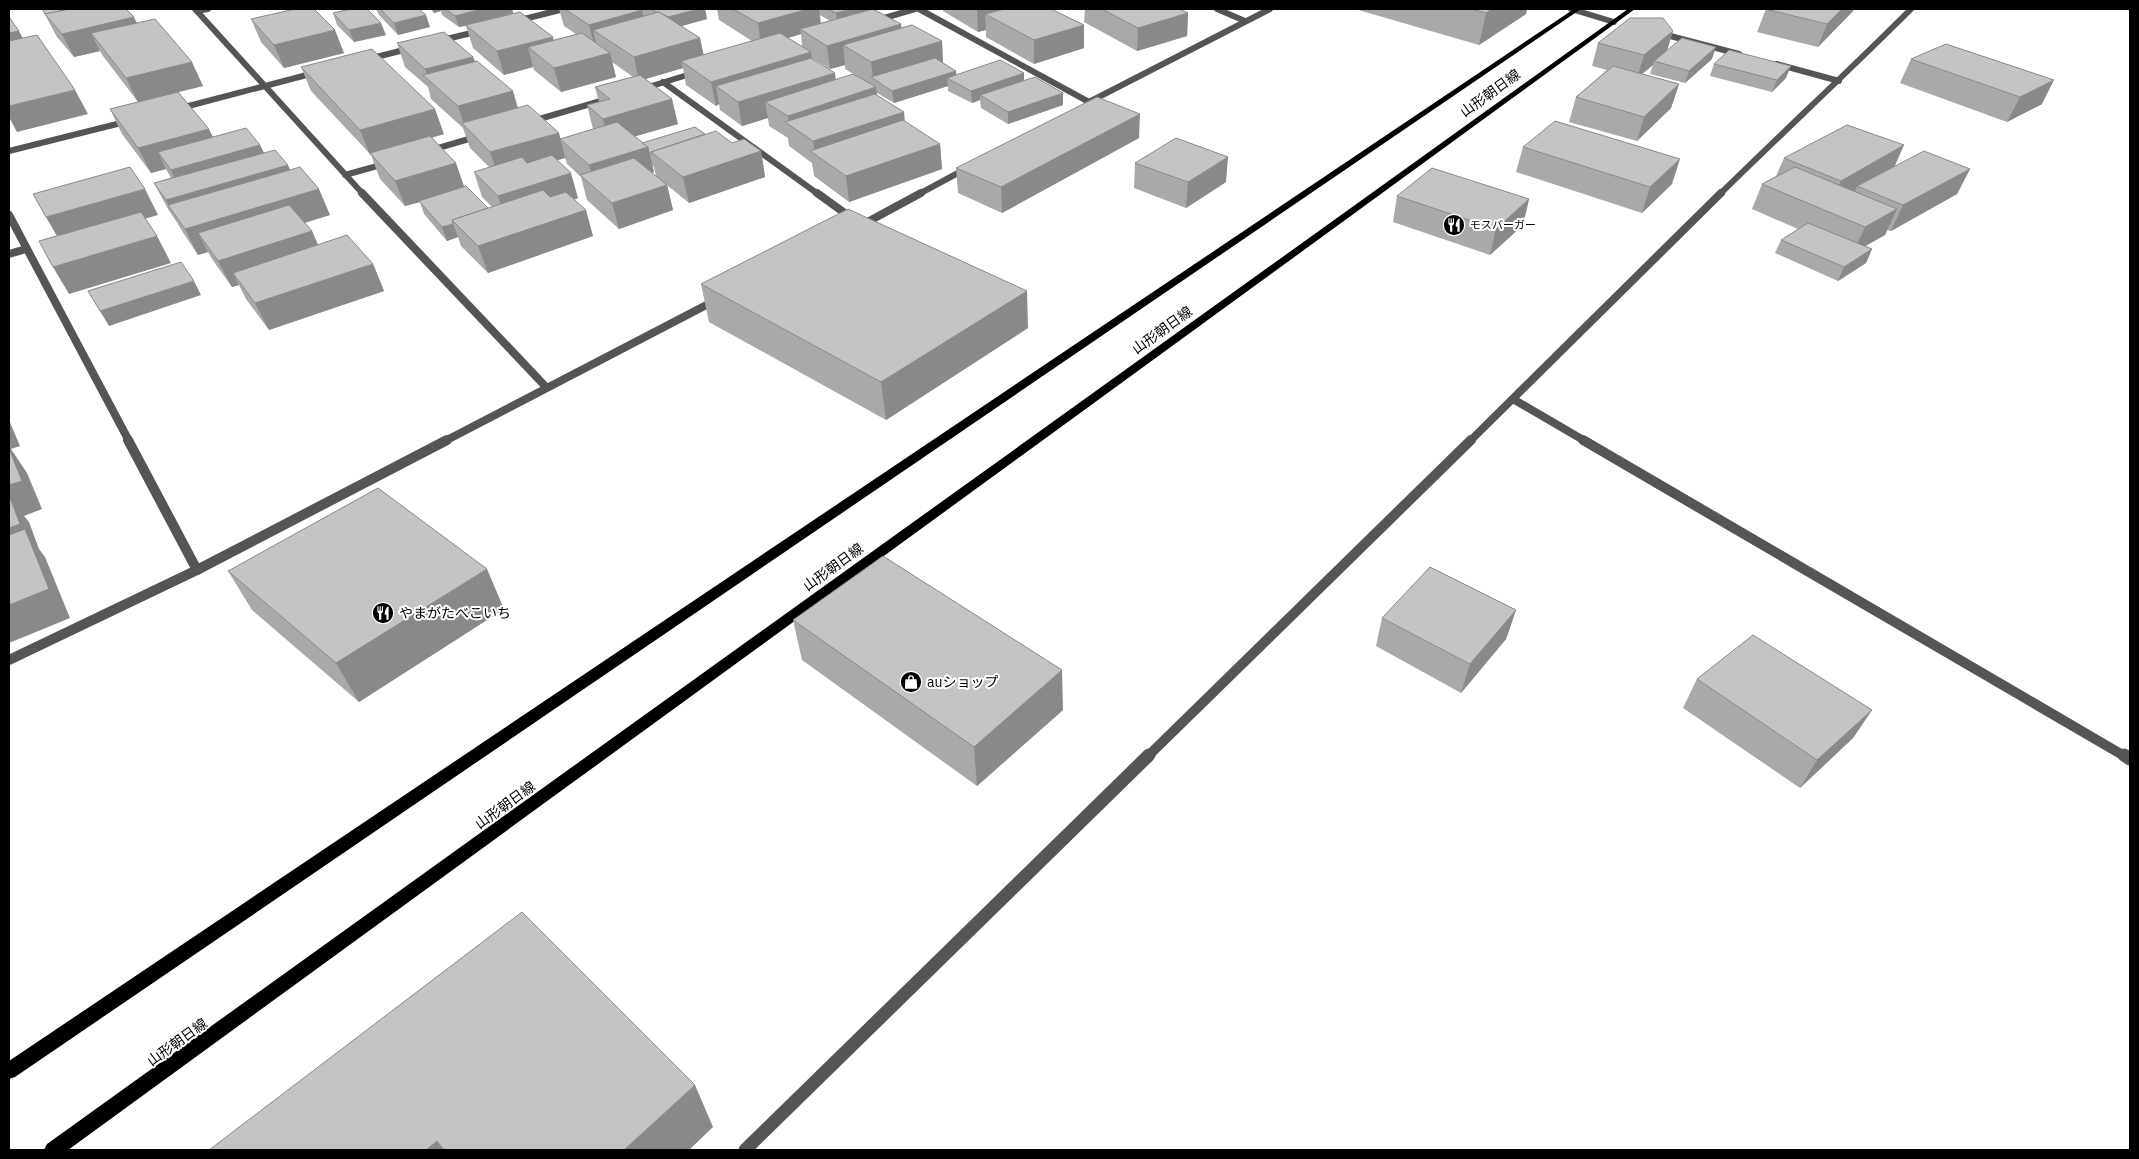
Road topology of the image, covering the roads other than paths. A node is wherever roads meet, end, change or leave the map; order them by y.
1 (208, 9) edge
2 (564, 9) edge
3 (917, 9) edge
4 (1217, 9) edge
5 (1270, 9) edge
6 (1575, 9) edge
7 (1632, 9) edge
8 (1911, 9) edge
9 (196, 10) edge
10 (1245, 21) junction
11 (869, 22) edge
12 (1618, 23) junction
13 (506, 24) edge
14 (487, 29) edge
15 (1651, 32) edge
16 (429, 44) edge
17 (419, 46) edge
18 (1745, 56) edge
19 (361, 61) edge
20 (1773, 63) edge
21 (322, 71) edge
22 (700, 72) edge
23 (1839, 81) junction
24 (663, 82) junction
25 (264, 86) junction
26 (635, 91) edge
27 (616, 96) edge
28 (1089, 102) junction
29 (1080, 107) edge
30 (170, 110) edge
31 (132, 120) edge
32 (523, 123) edge
33 (486, 134) edge
34 (9, 151) edge
35 (420, 153) edge
36 (392, 162) edge
37 (976, 164) edge
38 (346, 175) junction
39 (9, 215) edge
40 (862, 225) junction
41 (853, 229) edge
42 (26, 249) junction
43 (9, 254) edge
44 (722, 297) edge
45 (546, 387) junction
46 (1513, 399) junction
47 (197, 570) junction
48 (9, 660) edge
49 (2130, 759) edge
50 (9, 1071) edge
51 (53, 1150) edge
52 (745, 1150) edge

1 - 9 street
2 - 13 street
3 - 11 street
3 - 28 street
4 - 10 street
5 - 10 street
6 - 12 street
6 - 50 main road, 山形朝日線
7 - 12 main road, 山形朝日線
8 - 23 street
9 - 25 street
10 - 28 street
12 - 51 main road, 山形朝日線
14 - 16 street
15 - 18 street
17 - 19 street
20 - 23 street
21 - 25 street
22 - 24 street
23 - 46 street
24 - 26 street
24 - 40 street
25 - 30 street
25 - 38 street
27 - 32 street
28 - 29 street
31 - 34 street
33 - 35 street
36 - 38 street
37 - 40 street
38 - 45 street
39 - 42 street
40 - 41 street
42 - 43 street
42 - 47 street
44 - 45 street
45 - 47 street
46 - 49 street
46 - 52 street
47 - 48 street

